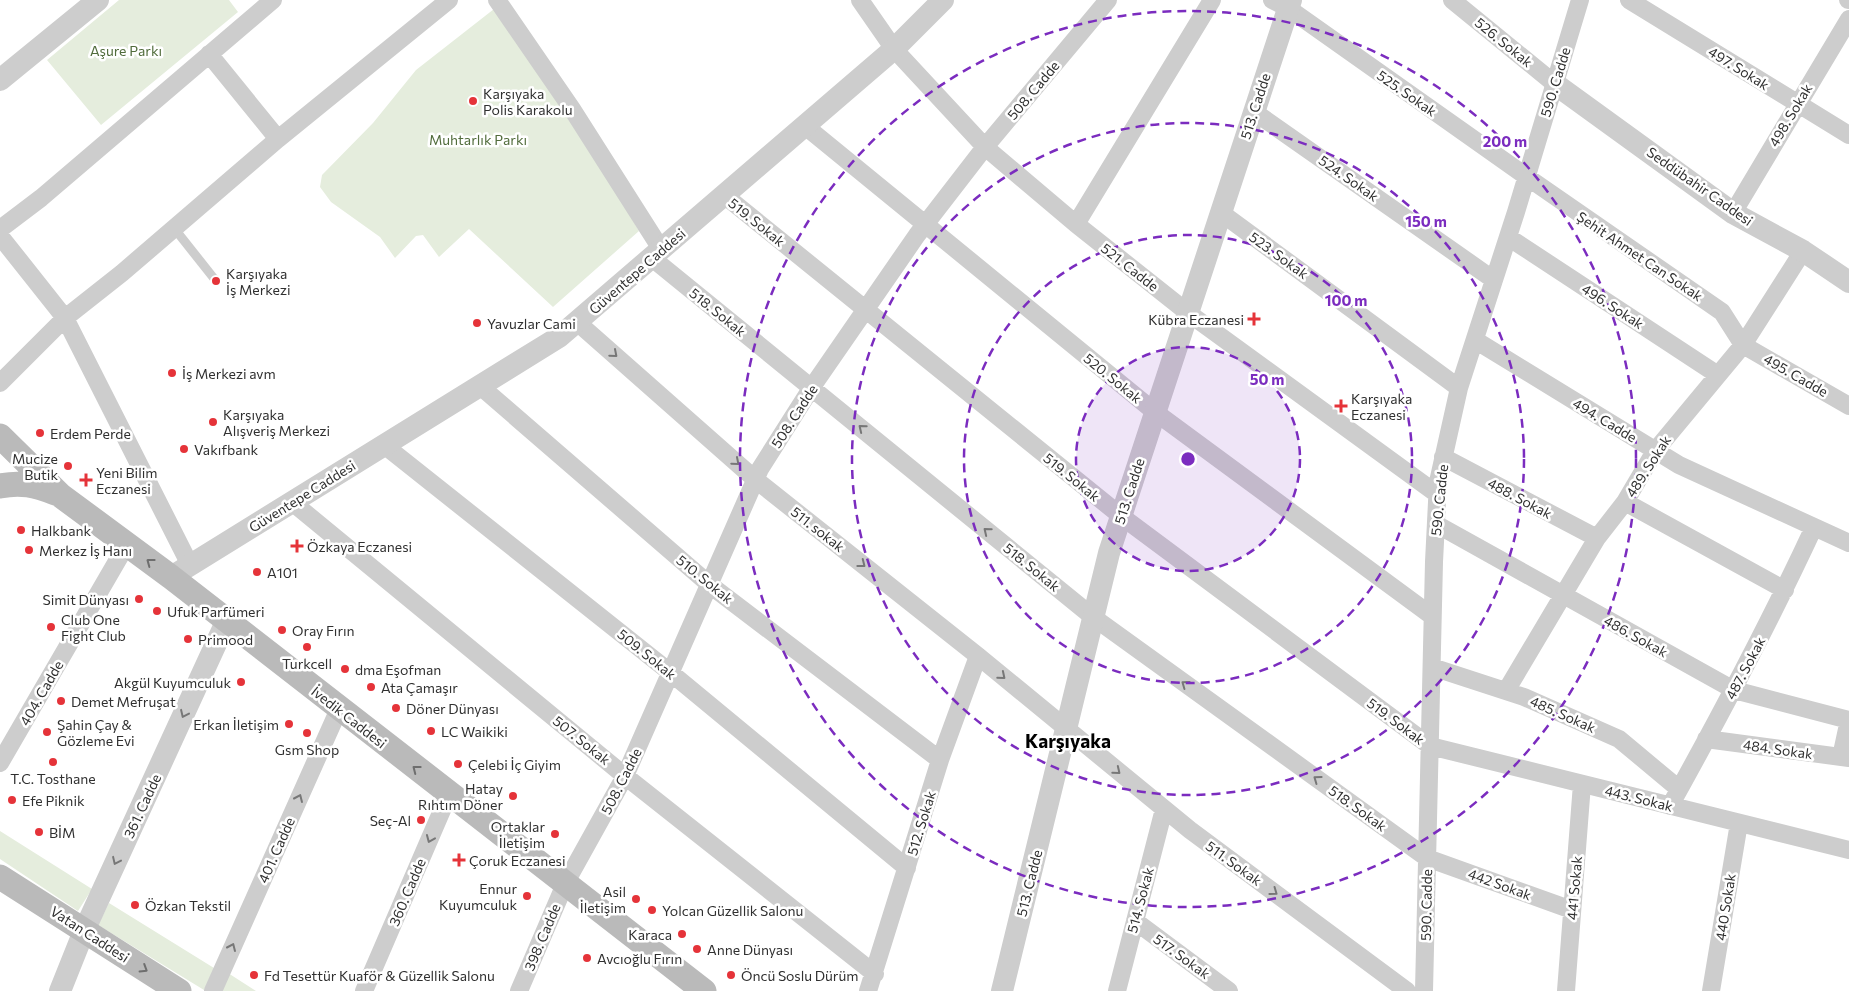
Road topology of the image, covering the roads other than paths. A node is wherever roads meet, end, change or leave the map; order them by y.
1 (98, 0) edge
2 (273, 0) edge
3 (449, 0) edge
4 (497, 0) edge
5 (860, 0) edge
6 (943, 0) edge
7 (1108, 0) edge
8 (1212, 0) edge
9 (1452, 0) edge
10 (1580, 0) edge
11 (1629, 0) edge
12 (1283, 3) edge
13 (1849, 19) edge
14 (894, 49) junction
15 (209, 54) junction
16 (0, 80) edge
17 (1555, 84) junction
18 (1797, 103) junction
19 (1253, 111) junction
20 (805, 126) junction
21 (1849, 135) edge
22 (278, 139) junction
23 (985, 147) junction
24 (1526, 177) junction
25 (724, 195) junction
26 (1220, 212) junction
27 (1733, 213) junction
28 (1076, 224) junction
29 (925, 225) junction
30 (174, 228) junction
31 (0, 229) edge
32 (0, 236) edge
33 (1508, 237) junction
34 (1803, 252) junction
35 (657, 254) junction
36 (1494, 280) junction
37 (216, 281) dead end
38 (1849, 282) edge
39 (865, 310) junction
40 (1188, 312) junction
41 (65, 318) junction
42 (577, 322) junction
43 (1474, 340) junction
44 (1743, 345) junction
45 (1718, 375) junction
46 (0, 383) edge
47 (480, 386) junction
48 (812, 388) junction
49 (1459, 388) junction
50 (1849, 406) edge
51 (1155, 412) junction
52 (0, 436) edge
53 (384, 445) junction
54 (1655, 451) junction
55 (1444, 457) junction
56 (756, 480) junction
57 (0, 486) edge
58 (1437, 494) junction
59 (60, 495) junction
60 (292, 502) junction
61 (1625, 502) junction
62 (1121, 516) junction
63 (1436, 524) junction
64 (1814, 527) junction
65 (1597, 538) junction
66 (1849, 542) edge
67 (127, 544) junction
68 (180, 571) junction
69 (710, 584) junction
70 (1785, 590) junction
71 (1563, 595) junction
72 (1432, 616) junction
73 (1093, 617) junction
74 (226, 622) junction
75 (978, 656) junction
76 (1432, 667) junction
77 (671, 673) junction
78 (1734, 690) junction
79 (1506, 691) junction
80 (339, 709) junction
81 (1849, 720) edge
82 (1066, 730) junction
83 (1706, 739) junction
84 (1430, 746) junction
85 (1845, 758) edge
86 (940, 760) junction
87 (0, 764) edge
88 (625, 776) junction
89 (1582, 784) junction
90 (1679, 789) junction
91 (449, 794) junction
92 (1670, 806) junction
93 (1164, 809) junction
94 (1739, 823) junction
95 (1849, 850) edge
96 (1427, 858) junction
97 (907, 868) junction
98 (0, 877) edge
99 (566, 884) junction
100 (1572, 910) junction
101 (1135, 922) junction
102 (84, 931) junction
103 (875, 974) junction
104 (701, 990) edge
105 (60, 991) edge
106 (179, 991) edge
107 (213, 991) edge
108 (364, 991) edge
109 (519, 991) edge
110 (868, 991) edge
111 (1002, 991) edge
112 (1117, 991) edge
113 (1229, 991) edge
114 (1407, 991) edge
115 (1424, 991) edge
116 (1566, 991) edge
117 (1711, 991) edge

1 - 16 street
2 - 15 street
3 - 22 street
4 - 35 street, 518. Sokak
5 - 14 street, 521. Cadde
6 - 14 street, Güventepe Caddesi
7 - 23 street, 508. Cadde
8 - 28 street
9 - 17 street, 526. Sokak
10 - 17 street, 590. Cadde
11 - 18 street, 497. Sokak
12 - 19 street, 513. Cadde
12 - 24 street, 525. Sokak
13 - 18 street, 498. Sokak
14 - 20 street, Güventepe Caddesi
14 - 23 street, 521. Cadde
15 - 22 street
15 - 31 street
17 - 24 street, 590. Cadde
17 - 27 street, Seddübahir Caddesi
18 - 21 street, 497. Sokak
18 - 27 street, 498. Sokak
19 - 26 street, 513. Cadde
19 - 36 street, 524. Sokak
20 - 25 street, Güventepe Caddesi
20 - 29 street, 520. Sokak
22 - 30 street
23 - 28 street, 521. Cadde
23 - 29 street, 508. Cadde
24 - 33 street, 590. Cadde
24 - 44 street, Şehit Ahmet Can Sokak
25 - 35 street, Güventepe Caddesi
25 - 39 street, 519. Sokak
26 - 40 street, 513. Cadde
26 - 49 street, 523. Sokak
27 - 34 street, Seddübahir Caddesi
28 - 40 street, 521. Cadde
29 - 39 street, 508. Cadde
29 - 51 street, 520. Sokak
30 - 37 lane
30 - 41 street
32 - 41 street
33 - 36 street, 590. Cadde
33 - 45 street, 496. Sokak
34 - 38 street, Seddübahir Caddesi
34 - 44 street, 489. Sokak
35 - 42 street, Güventepe Caddesi
35 - 48 street, 518. Sokak
36 - 43 street, 590. Cadde
39 - 48 street, 508. Cadde
39 - 62 street, 519. Sokak
40 - 51 street, 513. Cadde
40 - 58 street, 521. Cadde
41 - 46 street
41 - 68 street
42 - 47 street, Güventepe Caddesi
42 -> 56 street, 511. sokak
43 - 49 street, 590. Cadde
43 - 54 street, 494. Cadde
44 - 45 street, 489. Sokak
44 - 50 street, 495. Cadde
45 - 54 street, 489. Sokak
47 - 53 street, Güventepe Caddesi
47 - 69 street, 510. Sokak
48 - 56 street, 508. Cadde
73 -> 48 street, 518. Sokak
49 - 55 street, 590. Cadde
51 - 62 street, 513. Cadde
51 - 72 street, 520. Sokak
52 - 59 main road, İvedik Caddesi
53 - 60 street, Güventepe Caddesi
53 - 77 street, 509. Sokak
54 - 61 street, 489. Sokak
54 - 64 street, 494. Cadde
55 - 58 street, 590. Cadde
55 - 65 street, 488. Sokak
56 - 69 street, 508. Cadde
56 -> 75 street, 511. sokak
57 - 59 main road
58 - 63 street, 590. Cadde
59 - 67 main road, İvedik Caddesi
60 - 68 street, Güventepe Caddesi
60 - 88 street, 507. Sokak
61 - 65 street, 489. Sokak
61 - 70 street
62 - 73 street, 513. Cadde
62 - 84 street, 519. Sokak
63 - 71 street, 486. Sokak
63 - 72 street, 590. Cadde
64 - 66 street, 494. Cadde
64 - 70 street, 487. Sokak
65 - 71 street, 489. Sokak
68 -> 67 main road, İvedik Caddesi
67 - 87 street, 404. Cadde
68 - 74 main road, İvedik Caddesi
69 - 77 street, 508. Cadde
69 - 86 street, 510. Sokak
70 - 78 street, 487. Sokak
71 - 78 street, 486. Sokak
71 - 79 street, 489. Sokak
72 - 76 street, 590. Cadde
73 - 82 street, 513. Cadde
96 -> 73 street, 518. Sokak
74 - 80 main road, İvedik Caddesi
74 -> 102 street, 361. Cadde
75 -> 82 street, 511. sokak
75 - 86 street, 512. Sokak
76 - 79 street, 485. Sokak
76 - 84 street, 590. Cadde
77 - 88 street, 508. Cadde
77 - 97 street, 509. Sokak
78 - 81 street, 486. Sokak
78 - 83 street, 487. Sokak
79 - 90 street, 485. Sokak
91 -> 80 main road, İvedik Caddesi
107 -> 80 street, 401. Cadde
81 - 85 street
82 -> 93 street, 511. Sokak
82 - 111 street, 513. Cadde
83 - 85 street, 484. Sokak
83 - 90 street, 487. Sokak
84 - 89 street, 443. Sokak
84 - 96 street, 590. Cadde
86 - 97 street, 512. Sokak
88 - 99 street, 508. Cadde
88 - 103 street, 507. Sokak
89 - 92 street, 443. Sokak
89 - 100 street, 441 Sokak
90 - 92 street, 487. Sokak
91 - 99 main road, İvedik Caddesi
91 -> 108 street, 360. Cadde
92 - 94 street, 443. Sokak
93 - 101 street, 514. Sokak
93 -> 114 street, 511. Sokak
94 - 95 street, 443. Sokak
94 - 117 street, 440 Sokak
96 - 100 street, 442 Sokak
96 - 115 street, 590. Cadde
97 - 103 street, 512. Sokak
98 - 102 main road, Vatan Caddesi
99 - 104 main road, İvedik Caddesi
99 - 109 street, 398. Cadde
100 - 116 street, 441 Sokak
101 - 112 street, 514. Sokak
101 - 113 street, 517. Sokak
102 - 105 street, 361. Cadde
102 -> 106 main road, Vatan Caddesi
103 - 110 street, 512. Sokak

